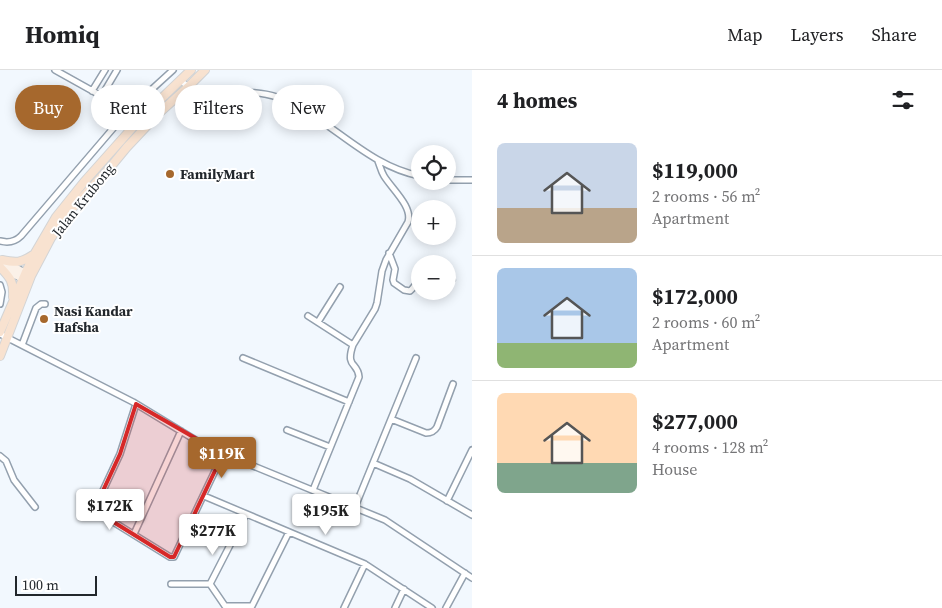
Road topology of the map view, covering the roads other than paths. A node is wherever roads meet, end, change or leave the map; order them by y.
1 (55, 70) edge
2 (105, 70) edge
3 (117, 70) edge
4 (173, 70) edge
5 (192, 70) edge
6 (205, 70) edge
7 (181, 81) junction
8 (96, 85) edge
9 (108, 85) edge
10 (157, 85) edge
11 (186, 85) edge
12 (190, 85) edge
13 (91, 90) edge
14 (262, 93) edge
15 (165, 96) edge
16 (175, 99) edge
17 (112, 130) edge
18 (130, 130) edge
19 (378, 160) junction
20 (411, 173) edge
21 (456, 180) edge
22 (472, 180) edge
23 (0, 241) edge
24 (35, 253) junction
25 (389, 253) junction
26 (1, 263) edge
27 (27, 277) junction
28 (0, 286) edge
29 (340, 287) dead end
30 (411, 290) edge
31 (13, 301) junction
32 (0, 304) edge
33 (44, 304) dead end
34 (308, 316) dead end
35 (318, 322) junction
36 (2, 335) edge
37 (22, 345) junction
38 (353, 345) junction
39 (0, 356) edge
40 (243, 358) dead end
41 (416, 358) dead end
42 (453, 384) dead end
43 (348, 402) junction
44 (136, 404) junction
45 (391, 419) junction
46 (287, 430) dead end
47 (181, 431) junction
48 (330, 447) junction
49 (472, 450) edge
50 (223, 454) junction
51 (0, 456) edge
52 (373, 463) junction
53 (313, 490) junction
54 (204, 496) junction
55 (447, 501) junction
56 (35, 507) dead end
57 (355, 508) junction
58 (246, 514) junction
59 (472, 516) edge
60 (290, 532) junction
61 (134, 534) junction
62 (365, 564) junction
63 (465, 573) junction
64 (472, 578) edge
65 (171, 584) dead end
66 (210, 584) junction
67 (404, 589) junction
68 (344, 608) edge
69 (395, 608) edge
70 (432, 608) edge
71 (446, 608) edge

1 - 13 street
2 - 8 street
3 - 9 street
4 - 10 street
5 - 7 main road, Jalan Krubong
6 - 12 main road, Jalan Krubong
7 - 11 street
7 - 15 main road, Jalan Krubong
14 - 19 street
16 - 27 main road, Jalan Krubong
17 - 23 street
18 - 24 main road, Jalan Krubong
19 - 20 street
19 - 25 street
21 - 22 street
24 - 26 main road
24 - 27 main road, Jalan Krubong
25 - 30 street
25 - 38 street
26 - 27 street
26 - 31 main road
27 - 31 main road, Jalan Krubong
27 - 36 main road, Jalan Krubong
28 - 32 street
29 - 35 street
31 - 36 main road, Jalan Krubong
33 - 37 street
34 - 35 street
35 - 38 street
36 - 37 street
36 - 39 main road, Jalan Krubong
37 - 44 street
38 - 43 street
40 - 43 street
41 - 45 street
42 - 45 street
43 - 48 street
44 - 47 street
44 - 61 street
45 - 52 street
46 - 48 street
47 - 50 street
47 - 61 street
48 - 53 street
49 - 55 street
50 - 53 street
50 - 54 street
51 - 56 street
52 - 55 street
52 - 57 street
53 - 57 street
54 - 58 street
54 - 61 street
55 - 59 street
57 - 63 street
58 - 60 street
58 - 66 street
60 - 62 street
60 - 66 street
62 - 67 street
62 - 68 street
63 - 64 street
63 - 71 street
65 - 66 street
67 - 69 street
67 - 70 street

